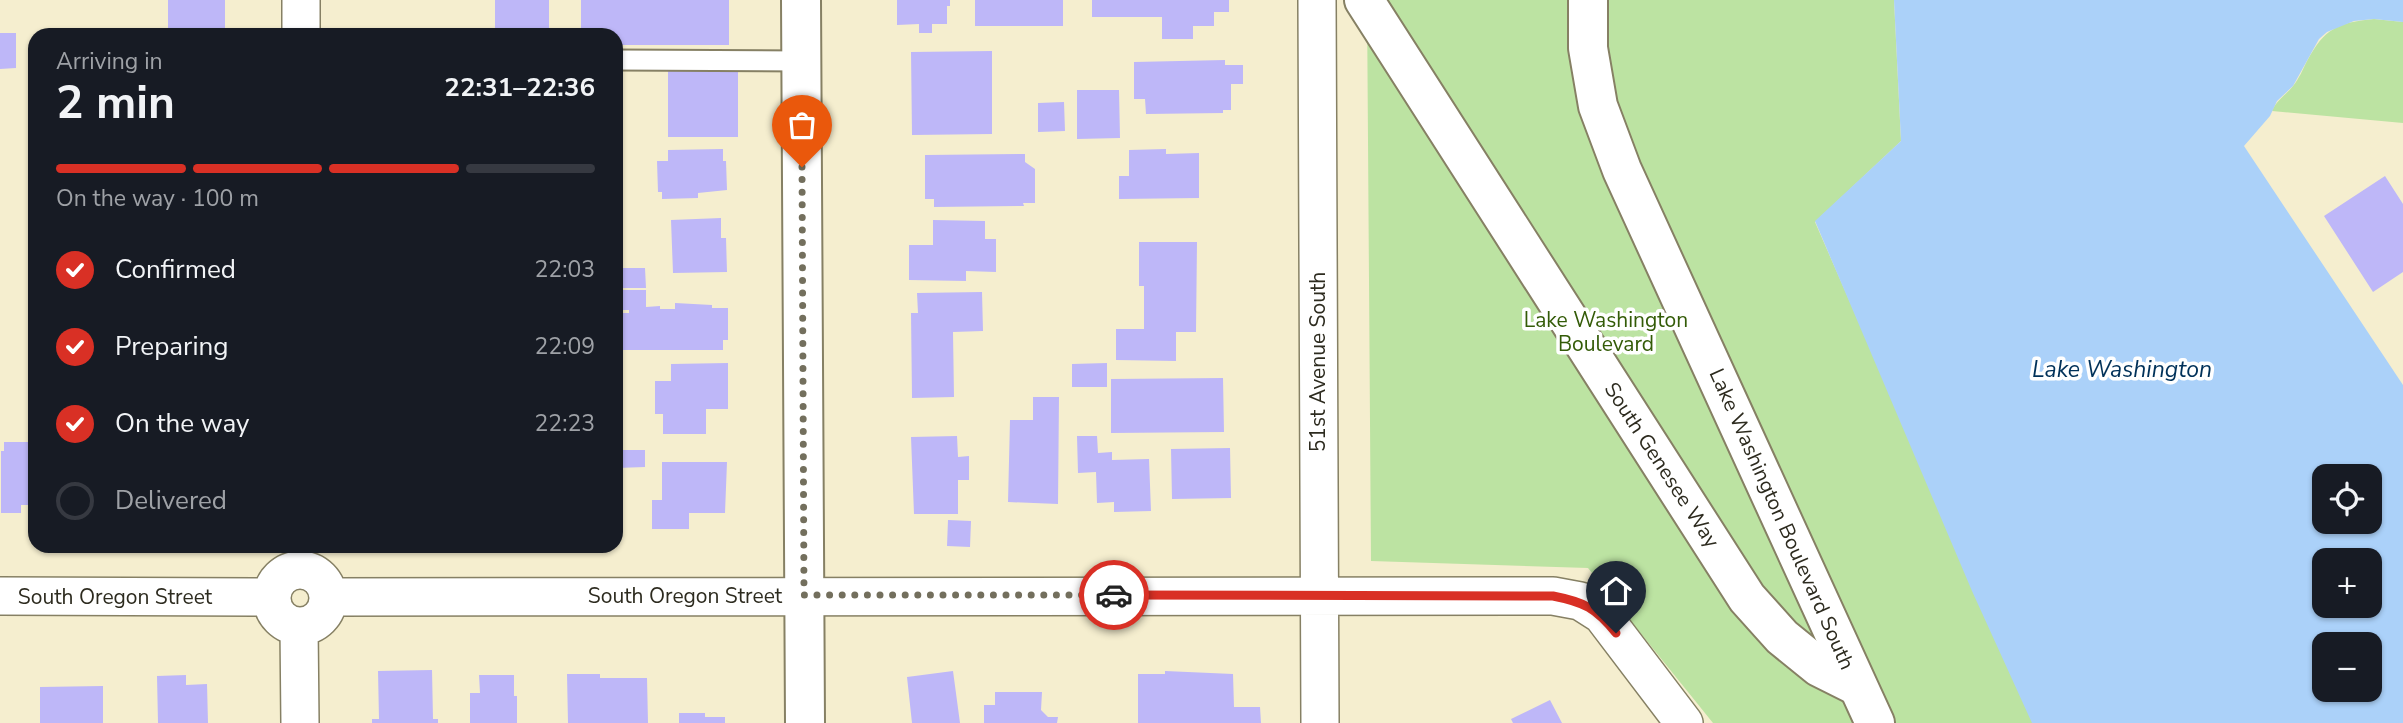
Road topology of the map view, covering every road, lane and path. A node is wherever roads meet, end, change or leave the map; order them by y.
1 (302, 0) edge
2 (802, 0) edge
3 (1317, 0) edge
4 (1364, 0) edge
5 (1588, 0) edge
6 (301, 28) edge
7 (623, 60) edge
8 (801, 61) junction
9 (299, 558) edge
10 (1319, 594) junction
11 (804, 595) junction
12 (0, 596) edge
13 (272, 597) junction
14 (328, 597) junction
15 (299, 626) junction
16 (1857, 686) junction
17 (300, 723) edge
18 (805, 723) edge
19 (1320, 723) edge
20 (1684, 723) edge
21 (1875, 723) edge

1 - 6 street
2 - 8 street
3 - 10 street, 51st Avenue South
4 - 16 street, South Genesee Way
5 - 16 street, Lake Washington Boulevard South
7 - 8 lane
8 - 11 street
9 - 13 street
9 - 14 street
10 - 11 street, South Oregon Street
10 - 19 street, 51st Avenue South
10 - 20 street, South Oregon Street
11 - 14 street, South Oregon Street
11 - 18 street
12 - 13 street, South Oregon Street
13 - 15 street
14 - 15 street
15 - 17 street
16 - 21 street, Lake Washington Boulevard South

